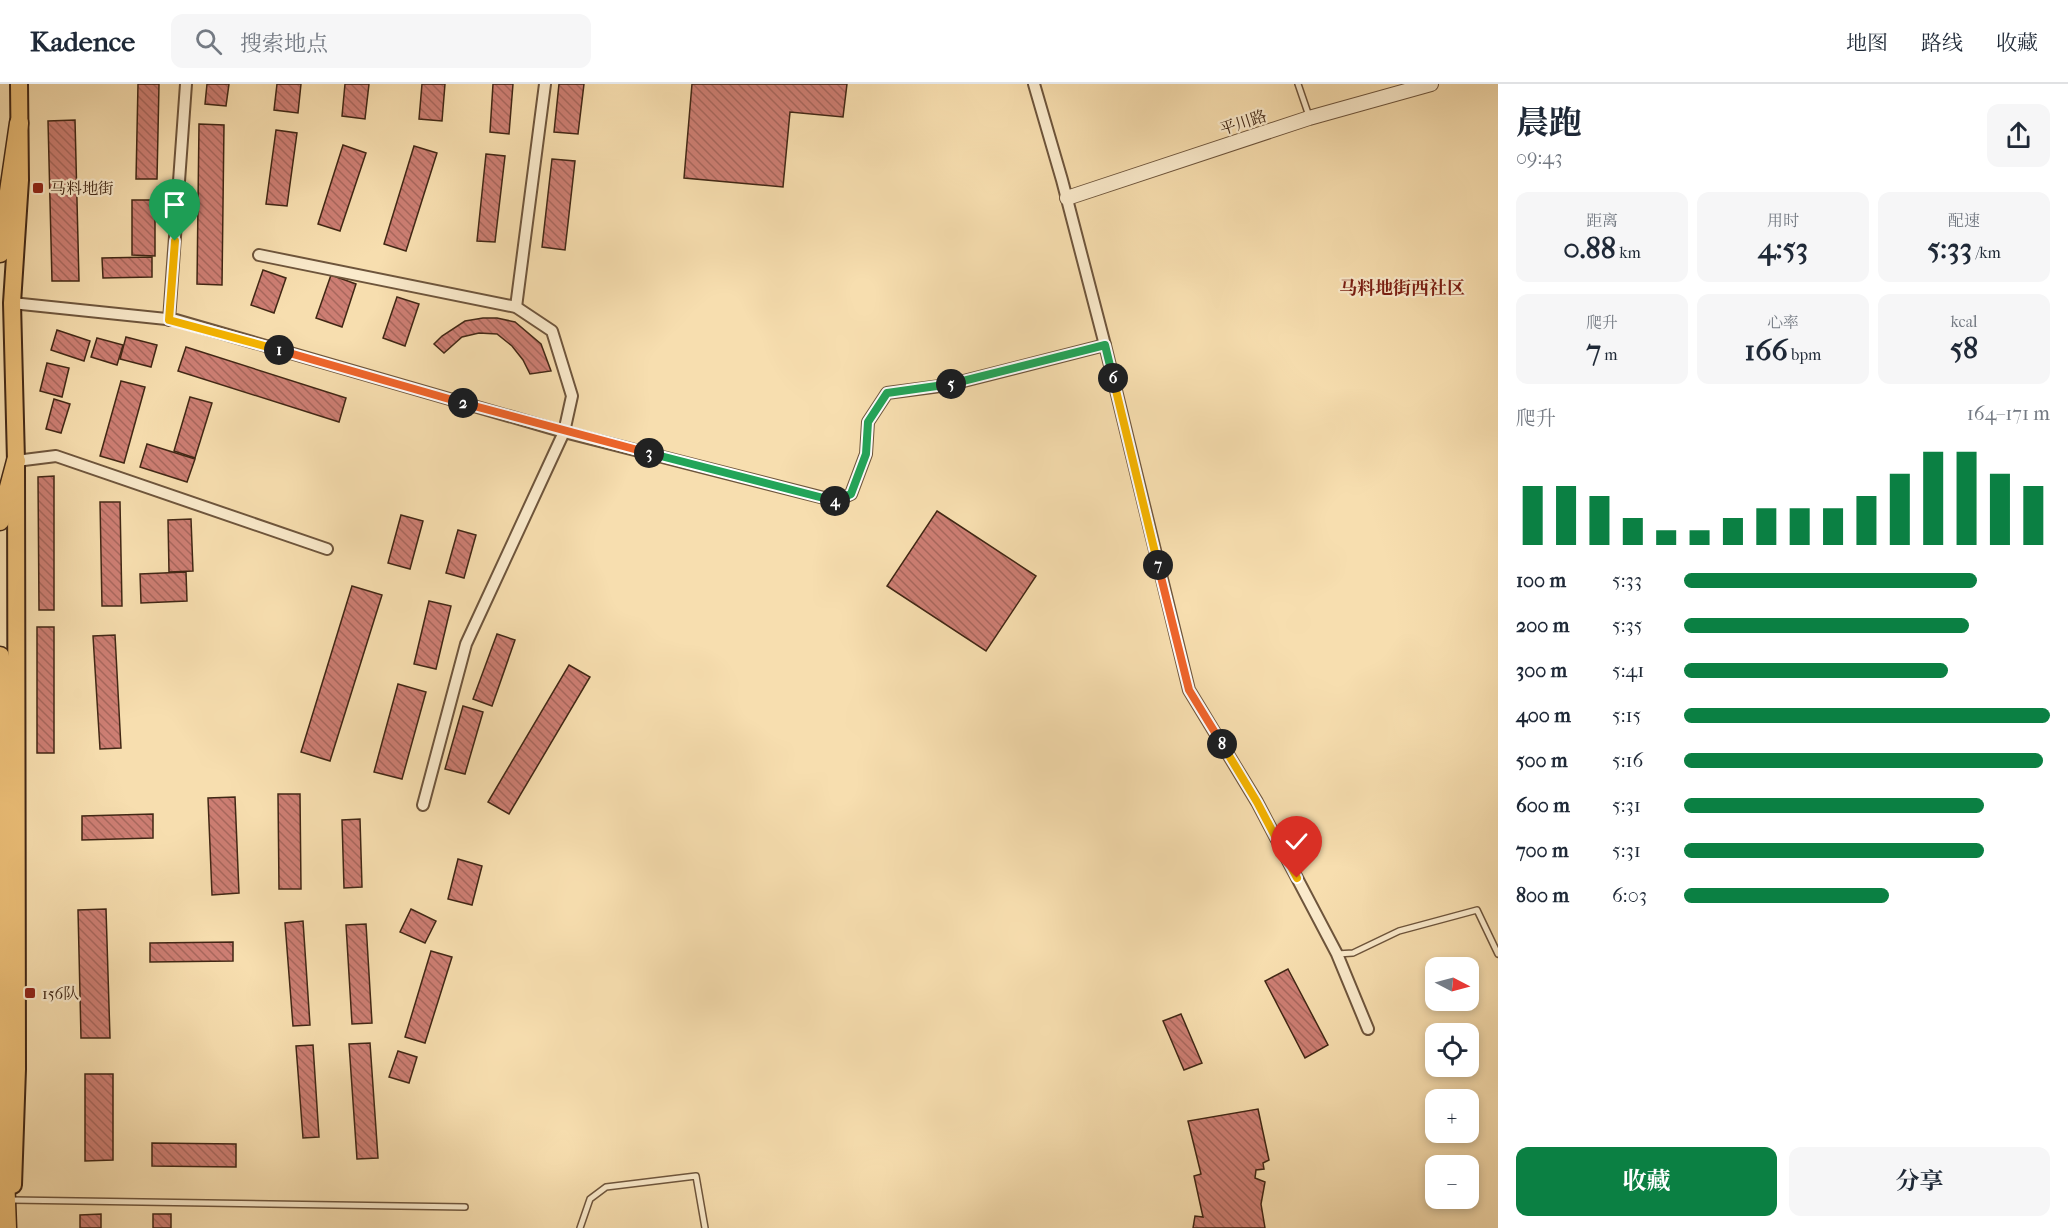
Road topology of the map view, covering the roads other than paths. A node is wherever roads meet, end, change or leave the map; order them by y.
1 (19, 84) edge
2 (186, 84) edge
3 (545, 84) edge
4 (1034, 84) edge
5 (1298, 84) edge
6 (1431, 84) edge
7 (1309, 118) junction
8 (19, 123) junction
9 (1066, 198) junction
10 (0, 253) edge
11 (259, 255) dead end
12 (12, 303) junction
13 (516, 307) junction
14 (169, 320) junction
15 (1105, 345) junction
16 (564, 432) junction
17 (16, 461) junction
18 (0, 521) edge
19 (327, 549) dead end
20 (0, 656) edge
21 (423, 805) dead end
22 (1337, 954) junction
23 (1498, 954) edge
24 (1368, 1029) dead end
25 (12, 1200) junction
26 (465, 1207) dead end
27 (8, 1226) edge
28 (580, 1228) edge
29 (705, 1228) edge

1 - 8 main road
2 - 14 street
3 - 13 street
4 - 9 street
5 - 7 lane
6 - 7 street, 平川路
7 - 9 street, 平川路
8 - 10 highway
8 - 12 main road
9 - 15 street
11 - 13 street
12 - 14 street
12 - 17 main road
13 - 16 street
14 - 16 street
15 - 16 street
15 - 22 street
16 - 21 street
17 - 18 highway
17 - 19 street
17 - 25 main road
20 - 27 highway
22 - 23 lane
22 - 24 street
25 - 26 lane
25 - 27 main road
28 - 29 lane

